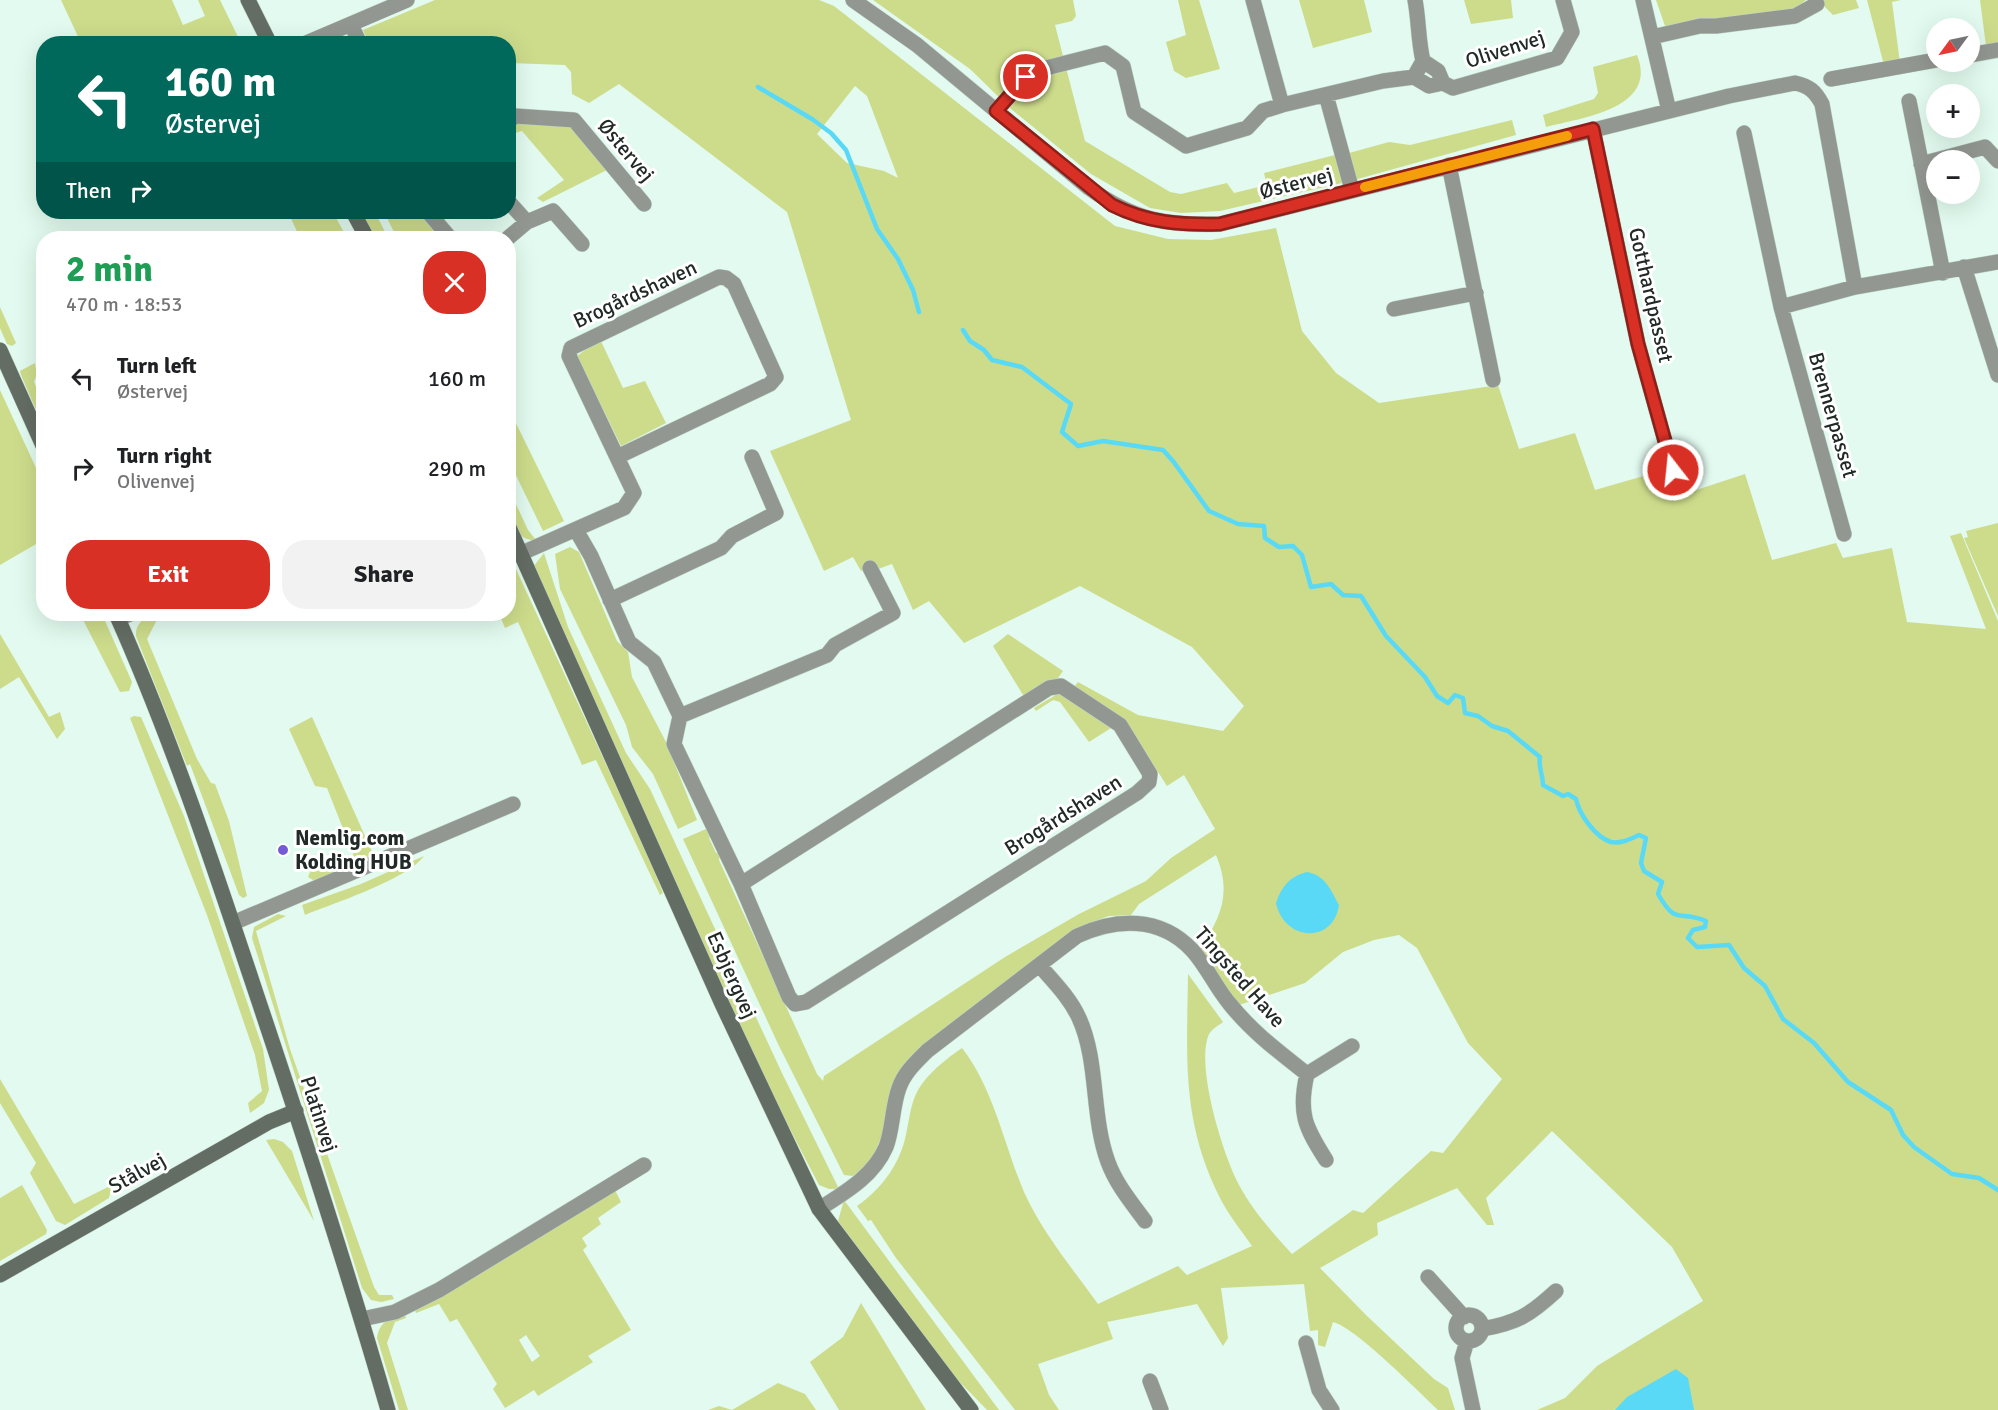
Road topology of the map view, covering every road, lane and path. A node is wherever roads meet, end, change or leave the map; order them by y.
1 (248, 0) edge
2 (407, 0) edge
3 (853, 0) edge
4 (1253, 0) edge
5 (1415, 0) edge
6 (1563, 0) edge
7 (1643, 0) edge
8 (1817, 4) dead end
9 (351, 24) junction
10 (266, 36) edge
11 (323, 36) edge
12 (356, 36) edge
13 (1652, 37) junction
14 (1998, 51) edge
15 (1980, 54) edge
16 (1423, 61) junction
17 (1926, 62) edge
18 (1414, 77) junction
19 (1831, 79) dead end
20 (1443, 83) junction
21 (1326, 95) junction
22 (1909, 101) dead end
23 (1282, 105) junction
24 (996, 111) junction
25 (1669, 111) junction
26 (516, 116) edge
27 (1593, 129) junction
28 (1744, 133) dead end
29 (1998, 161) edge
30 (1922, 164) junction
31 (1449, 165) junction
32 (1352, 190) junction
33 (644, 204) dead end
34 (516, 210) edge
35 (434, 219) edge
36 (527, 222) junction
37 (444, 231) edge
38 (516, 231) edge
39 (582, 244) dead end
40 (1998, 262) edge
41 (1964, 267) junction
42 (1943, 273) junction
43 (1855, 287) junction
44 (1476, 293) junction
45 (1781, 307) junction
46 (1394, 309) dead end
47 (0, 350) edge
48 (1998, 375) edge
49 (1493, 380) dead end
50 (36, 430) edge
51 (617, 457) junction
52 (752, 458) dead end
53 (1673, 470) dead end
54 (576, 530) junction
55 (1844, 534) dead end
56 (516, 541) edge
57 (522, 553) junction
58 (870, 568) dead end
59 (610, 600) junction
60 (124, 621) edge
61 (680, 716) junction
62 (513, 804) dead end
63 (741, 884) junction
64 (233, 923) junction
65 (1040, 966) junction
66 (1352, 1047) dead end
67 (1307, 1074) junction
68 (296, 1112) junction
69 (1326, 1160) dead end
70 (644, 1165) dead end
71 (819, 1209) junction
72 (1145, 1221) dead end
73 (0, 1275) edge
74 (1428, 1277) dead end
75 (1556, 1291) dead end
76 (1464, 1317) junction
77 (362, 1319) junction
78 (1482, 1329) junction
79 (1467, 1341) junction
80 (1306, 1343) dead end
81 (1150, 1381) dead end
82 (388, 1410) edge
83 (971, 1410) edge
84 (1161, 1410) edge
85 (1332, 1410) edge
86 (1473, 1410) edge

1 - 10 street
2 - 9 street
3 - 24 street, Østervej
4 - 23 street
5 - 16 street
6 - 20 street, Olivenvej
7 - 13 street
8 - 13 street
9 - 11 street
9 - 12 street
13 - 25 street
14 - 15 street
16 - 18 street
16 - 20 street, Olivenvej
17 - 19 street
18 - 20 street, Olivenvej
18 - 21 street, Olivenvej
21 - 23 street, Olivenvej
21 - 32 street
22 - 30 street
23 - 24 street, Olivenvej
24 - 32 street, Østervej
25 - 27 street, Østervej
25 - 43 street, Østervej
26 - 33 street, Østervej
27 - 31 street, Østervej
27 - 53 street, Gotthardpasset
28 - 45 street, Brennerpasset
29 - 30 street
30 - 42 street
31 - 32 street, Østervej
31 - 44 street
34 - 36 street
35 - 37 street
36 - 38 street
36 - 39 street
40 - 41 street
41 - 42 street
41 - 48 street
42 - 43 street
43 - 45 street
44 - 46 street
44 - 49 street
45 - 55 street, Brennerpasset
47 - 50 street
51 - 51 street, Brogårdshaven
51 - 54 street, Brogårdshaven
52 - 59 street
54 - 57 street, Brogårdshaven
54 - 59 street
56 - 57 street, Esbjergvej
57 - 71 street, Esbjergvej
58 - 61 street
59 - 61 street
60 - 64 street, Platinvej
61 - 63 street, Brogårdshaven
62 - 64 street
63 - 63 street, Brogårdshaven
64 - 68 street, Platinvej
65 - 67 street, Tingsted Have
65 - 71 street, Tingsted Have
65 - 72 street
66 - 67 street
67 - 69 street
68 - 73 street, Stålvej
68 - 77 street, Platinvej
70 - 77 street
71 - 83 street, Esbjergvej
74 - 76 street
75 - 78 street
76 - 78 street
76 - 79 street
77 - 82 street, Platinvej
78 - 79 street
79 - 86 street
80 - 85 street
81 - 84 street

